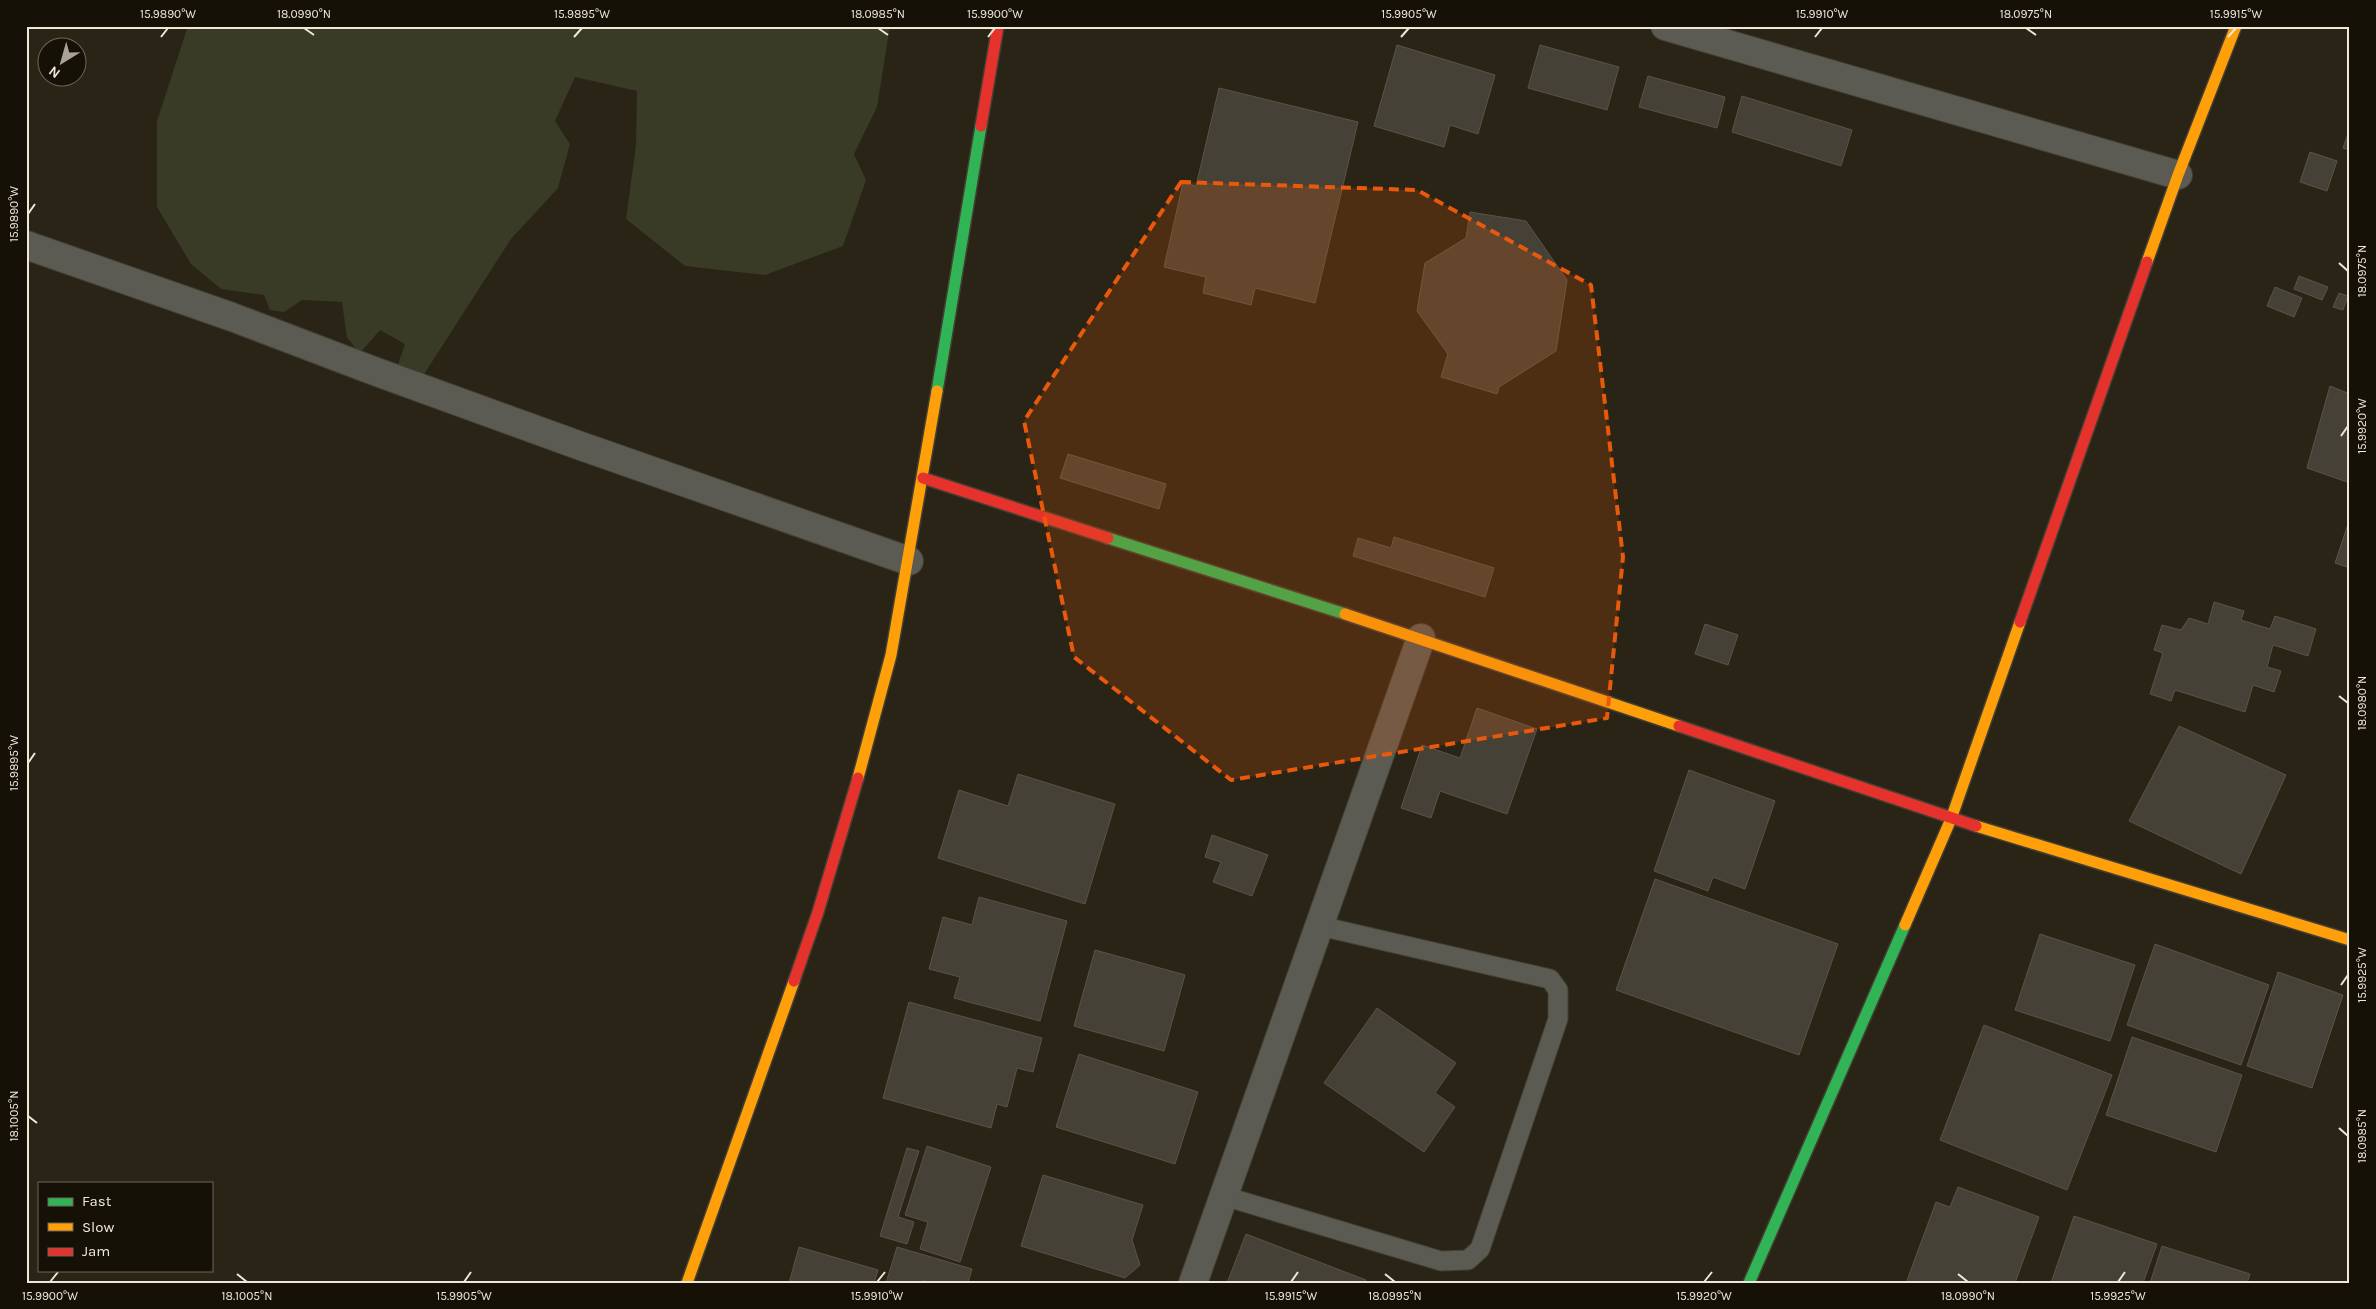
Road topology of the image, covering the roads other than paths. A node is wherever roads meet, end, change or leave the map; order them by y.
1 (998, 26) edge
2 (1665, 26) edge
3 (2236, 26) edge
4 (2178, 175) junction
5 (26, 245) edge
6 (923, 478) junction
7 (909, 561) junction
8 (1421, 638) junction
9 (1951, 819) junction
10 (1320, 926) junction
11 (2350, 940) edge
12 (1224, 1196) junction
13 (687, 1283) edge
14 (1193, 1283) edge
15 (1748, 1283) edge

1 - 6 street
2 - 4 street
3 - 4 street
4 - 9 street
5 - 7 street
6 - 7 street
6 - 8 street
7 - 13 street
8 - 9 street
8 - 10 street
9 - 11 street
9 - 15 street
10 - 12 street
10 - 12 lane
12 - 14 street

